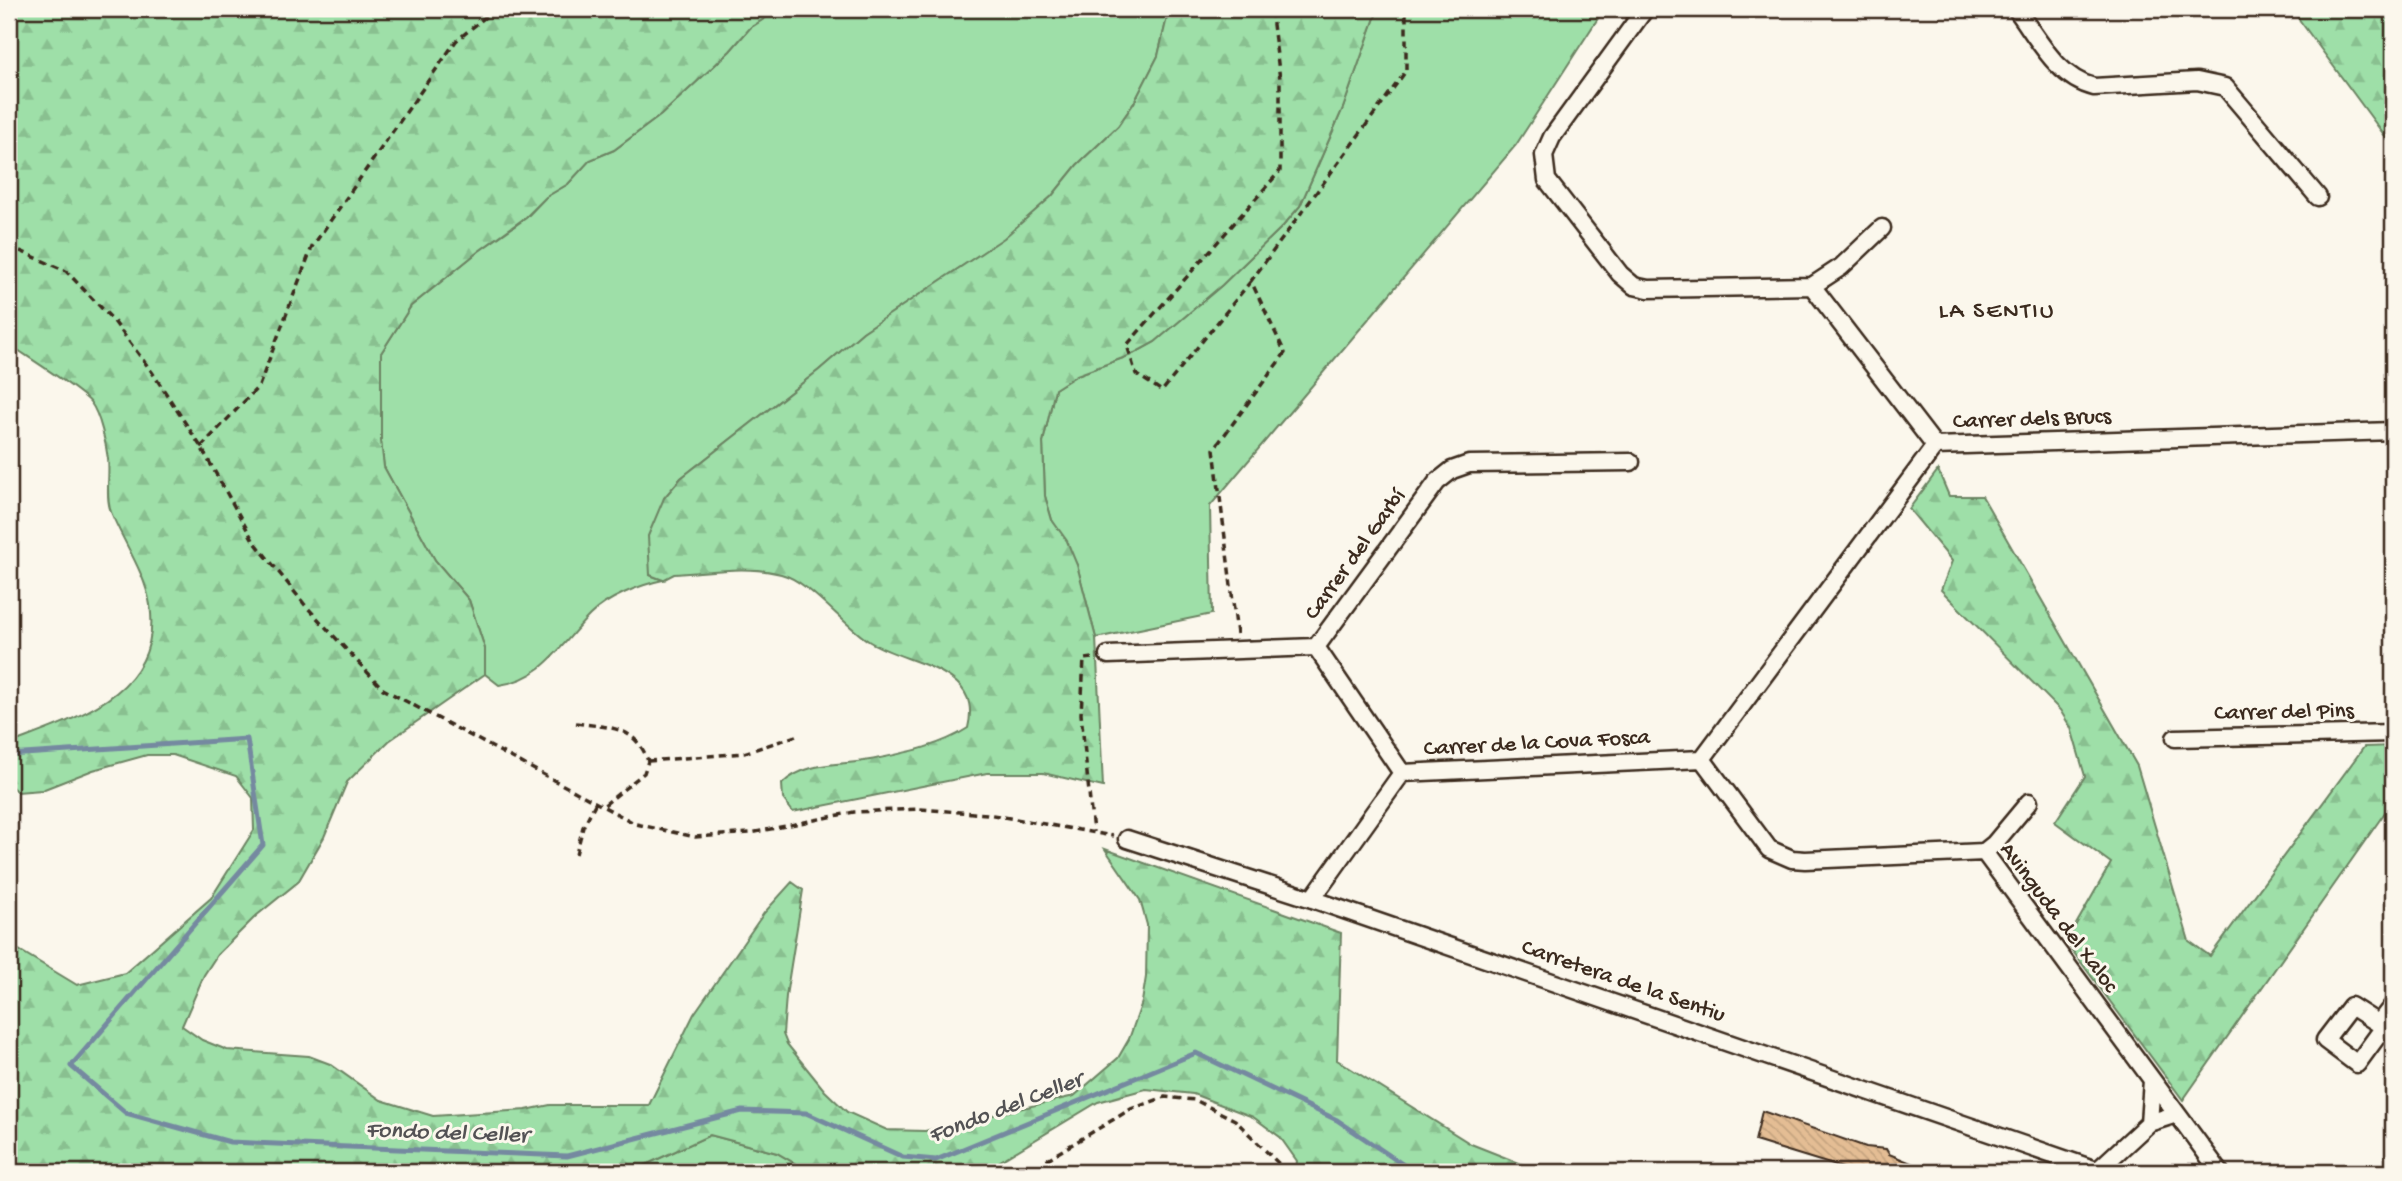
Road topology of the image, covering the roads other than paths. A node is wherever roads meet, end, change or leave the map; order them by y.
1 (1645, 9) edge
2 (2016, 9) edge
3 (2318, 197) dead end
4 (1882, 228) dead end
5 (1812, 286) junction
6 (2393, 430) edge
7 (1935, 446) junction
8 (1631, 462) dead end
9 (1316, 647) junction
10 (1108, 656) road end
11 (2393, 733) edge
12 (2175, 738) dead end
13 (1702, 759) junction
14 (1402, 774) junction
15 (2029, 802) dead end
16 (1127, 839) road end
17 (1984, 852) junction
18 (1311, 899) junction
19 (2393, 1005) edge
20 (2379, 1023) dead end
21 (2152, 1080) junction
22 (2177, 1114) junction
23 (2149, 1123) junction
24 (2100, 1171) edge
25 (2220, 1172) edge

1 - 5 street
2 - 3 street
4 - 5 street
5 - 7 street
6 - 7 street, Carrer dels Brucs
7 - 13 street, Carrer dels Brucs
8 - 9 street, Carrer del Garbí
9 - 10 street, Carrer del Garbí
9 - 14 street
11 - 12 street, Carrer del Pins
13 - 14 street, Carrer de la Cova Fosca
13 - 17 street, Avinguda del Xaloc
14 - 18 street, Carrer de la Cova Fosca
15 - 17 street
16 - 18 street, Carretera de la Sentiu
17 - 21 street, Avinguda del Xaloc
18 - 24 street, Carretera de la Sentiu
19 - 20 street
21 - 22 street, Avinguda del Xaloc
21 - 23 street
22 - 23 street
22 - 25 street, Avinguda del Xaloc
23 - 24 street

